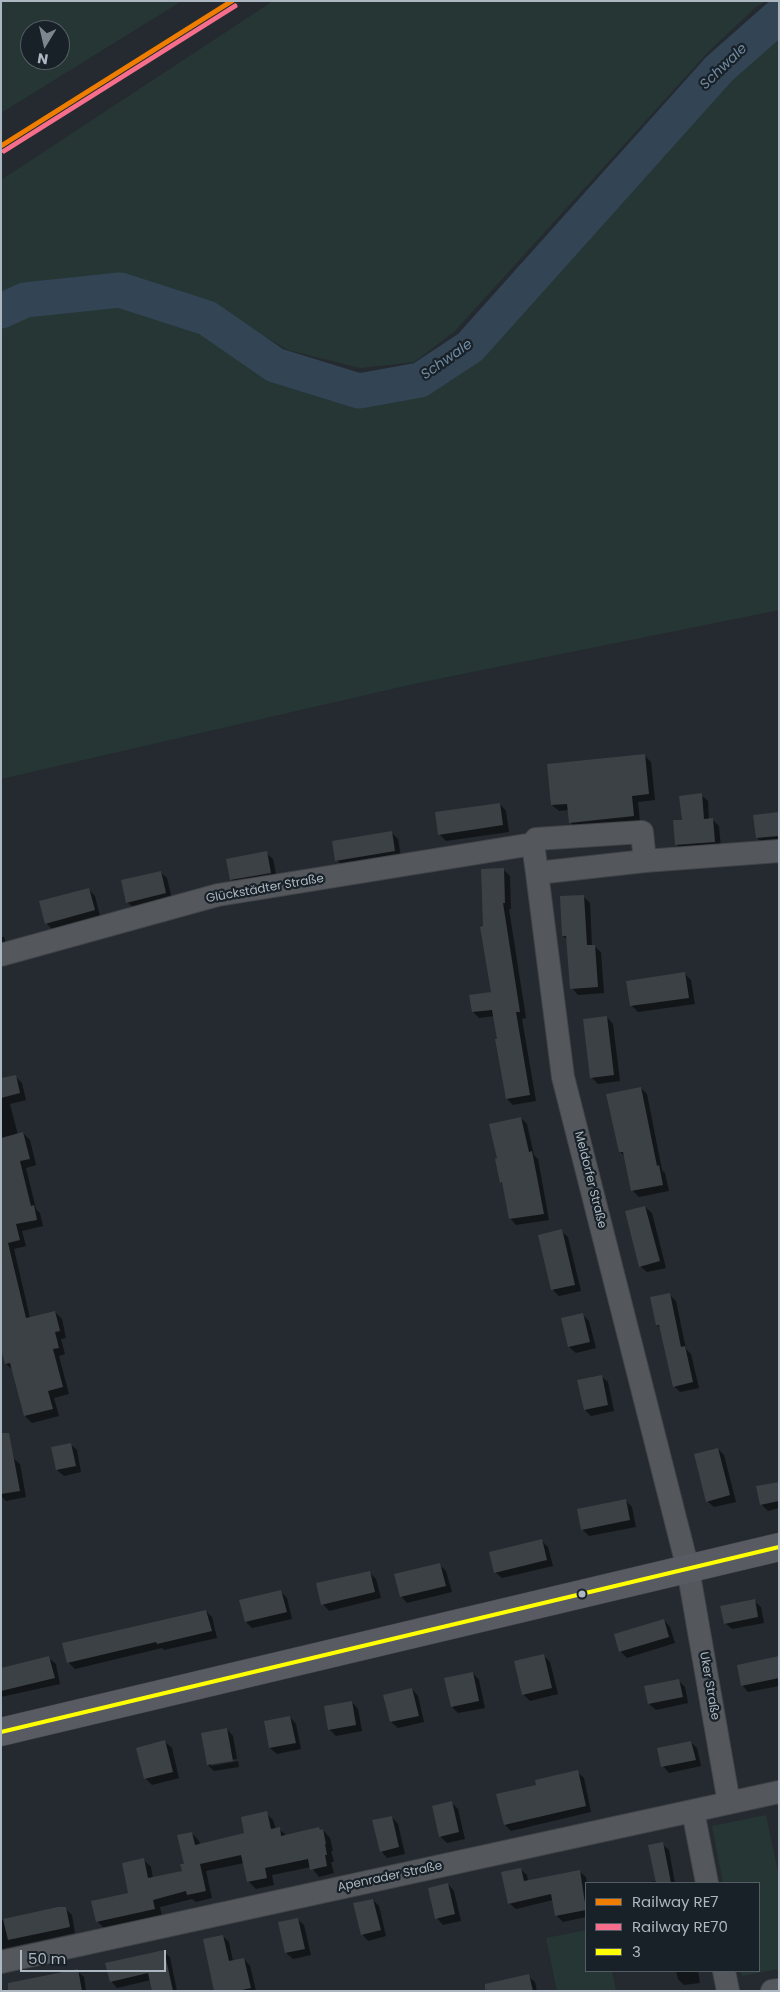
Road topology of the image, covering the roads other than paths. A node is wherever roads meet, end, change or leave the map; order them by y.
1 (533, 844) junction
2 (779, 851) edge
3 (645, 861) junction
4 (537, 873) junction
5 (1, 955) edge
6 (779, 1547) edge
7 (688, 1569) junction
8 (1, 1732) edge
9 (779, 1792) edge
10 (729, 1803) junction
11 (692, 1811) junction
12 (707, 1882) edge
13 (1, 1962) edge
14 (724, 1972) edge
15 (779, 1990) edge
16 (728, 1991) edge
17 (772, 1991) edge

1 - 3 street, Glückstädter Straße
1 - 4 street
1 - 5 street, Glückstädter Straße
2 - 3 street
3 - 4 street
4 - 7 street, Meldorfer Straße
6 - 7 street
7 - 8 street
7 - 10 street, Uker Straße
9 - 10 street, Apenrader Straße
10 - 11 street, Apenrader Straße
11 - 12 street
11 - 13 street, Apenrader Straße
14 - 16 street
15 - 17 street

